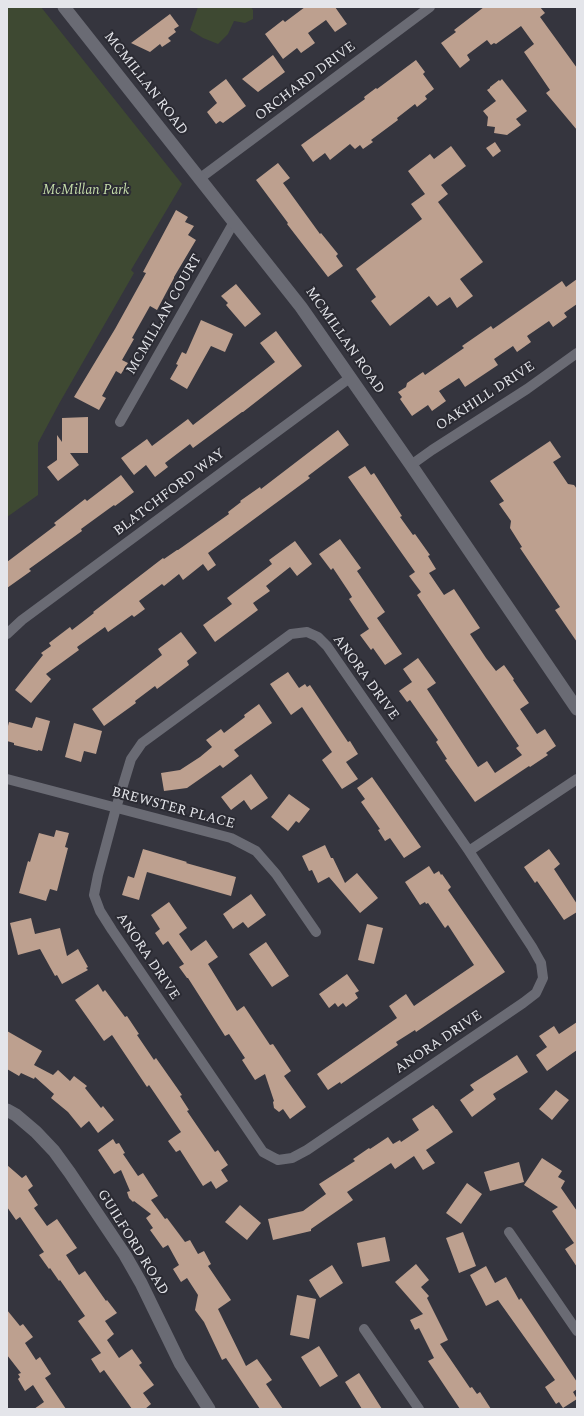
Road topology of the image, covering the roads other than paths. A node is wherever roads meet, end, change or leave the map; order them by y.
1 (64, 7) edge
2 (430, 7) edge
3 (199, 179) junction
4 (234, 222) junction
5 (577, 353) edge
6 (351, 377) junction
7 (120, 422) dead end
8 (412, 465) junction
9 (7, 634) edge
10 (577, 709) edge
11 (577, 778) edge
12 (7, 779) edge
13 (116, 808) junction
14 (469, 851) junction
15 (316, 932) dead end
16 (7, 1110) edge
17 (509, 1232) dead end
18 (364, 1329) dead end
19 (577, 1331) edge
20 (209, 1409) edge
21 (419, 1409) edge

1 - 3 street, MCMILLAN ROAD
2 - 3 street, ORCHARD DRIVE
3 - 4 street, MCMILLAN ROAD
4 - 6 street, MCMILLAN ROAD
4 - 7 street, MCMILLAN COURT
5 - 8 street, OAKHILL DRIVE
6 - 8 street, MCMILLAN ROAD
6 - 9 street, BLATCHFORD WAY
8 - 10 street, MCMILLAN ROAD
11 - 14 street
12 - 13 street, BREWSTER PLACE
13 - 14 street, ANORA DRIVE
13 - 14 street, ANORA DRIVE
13 - 15 street, BREWSTER PLACE
16 - 20 street, GUILFORD ROAD
17 - 19 street
18 - 21 street

